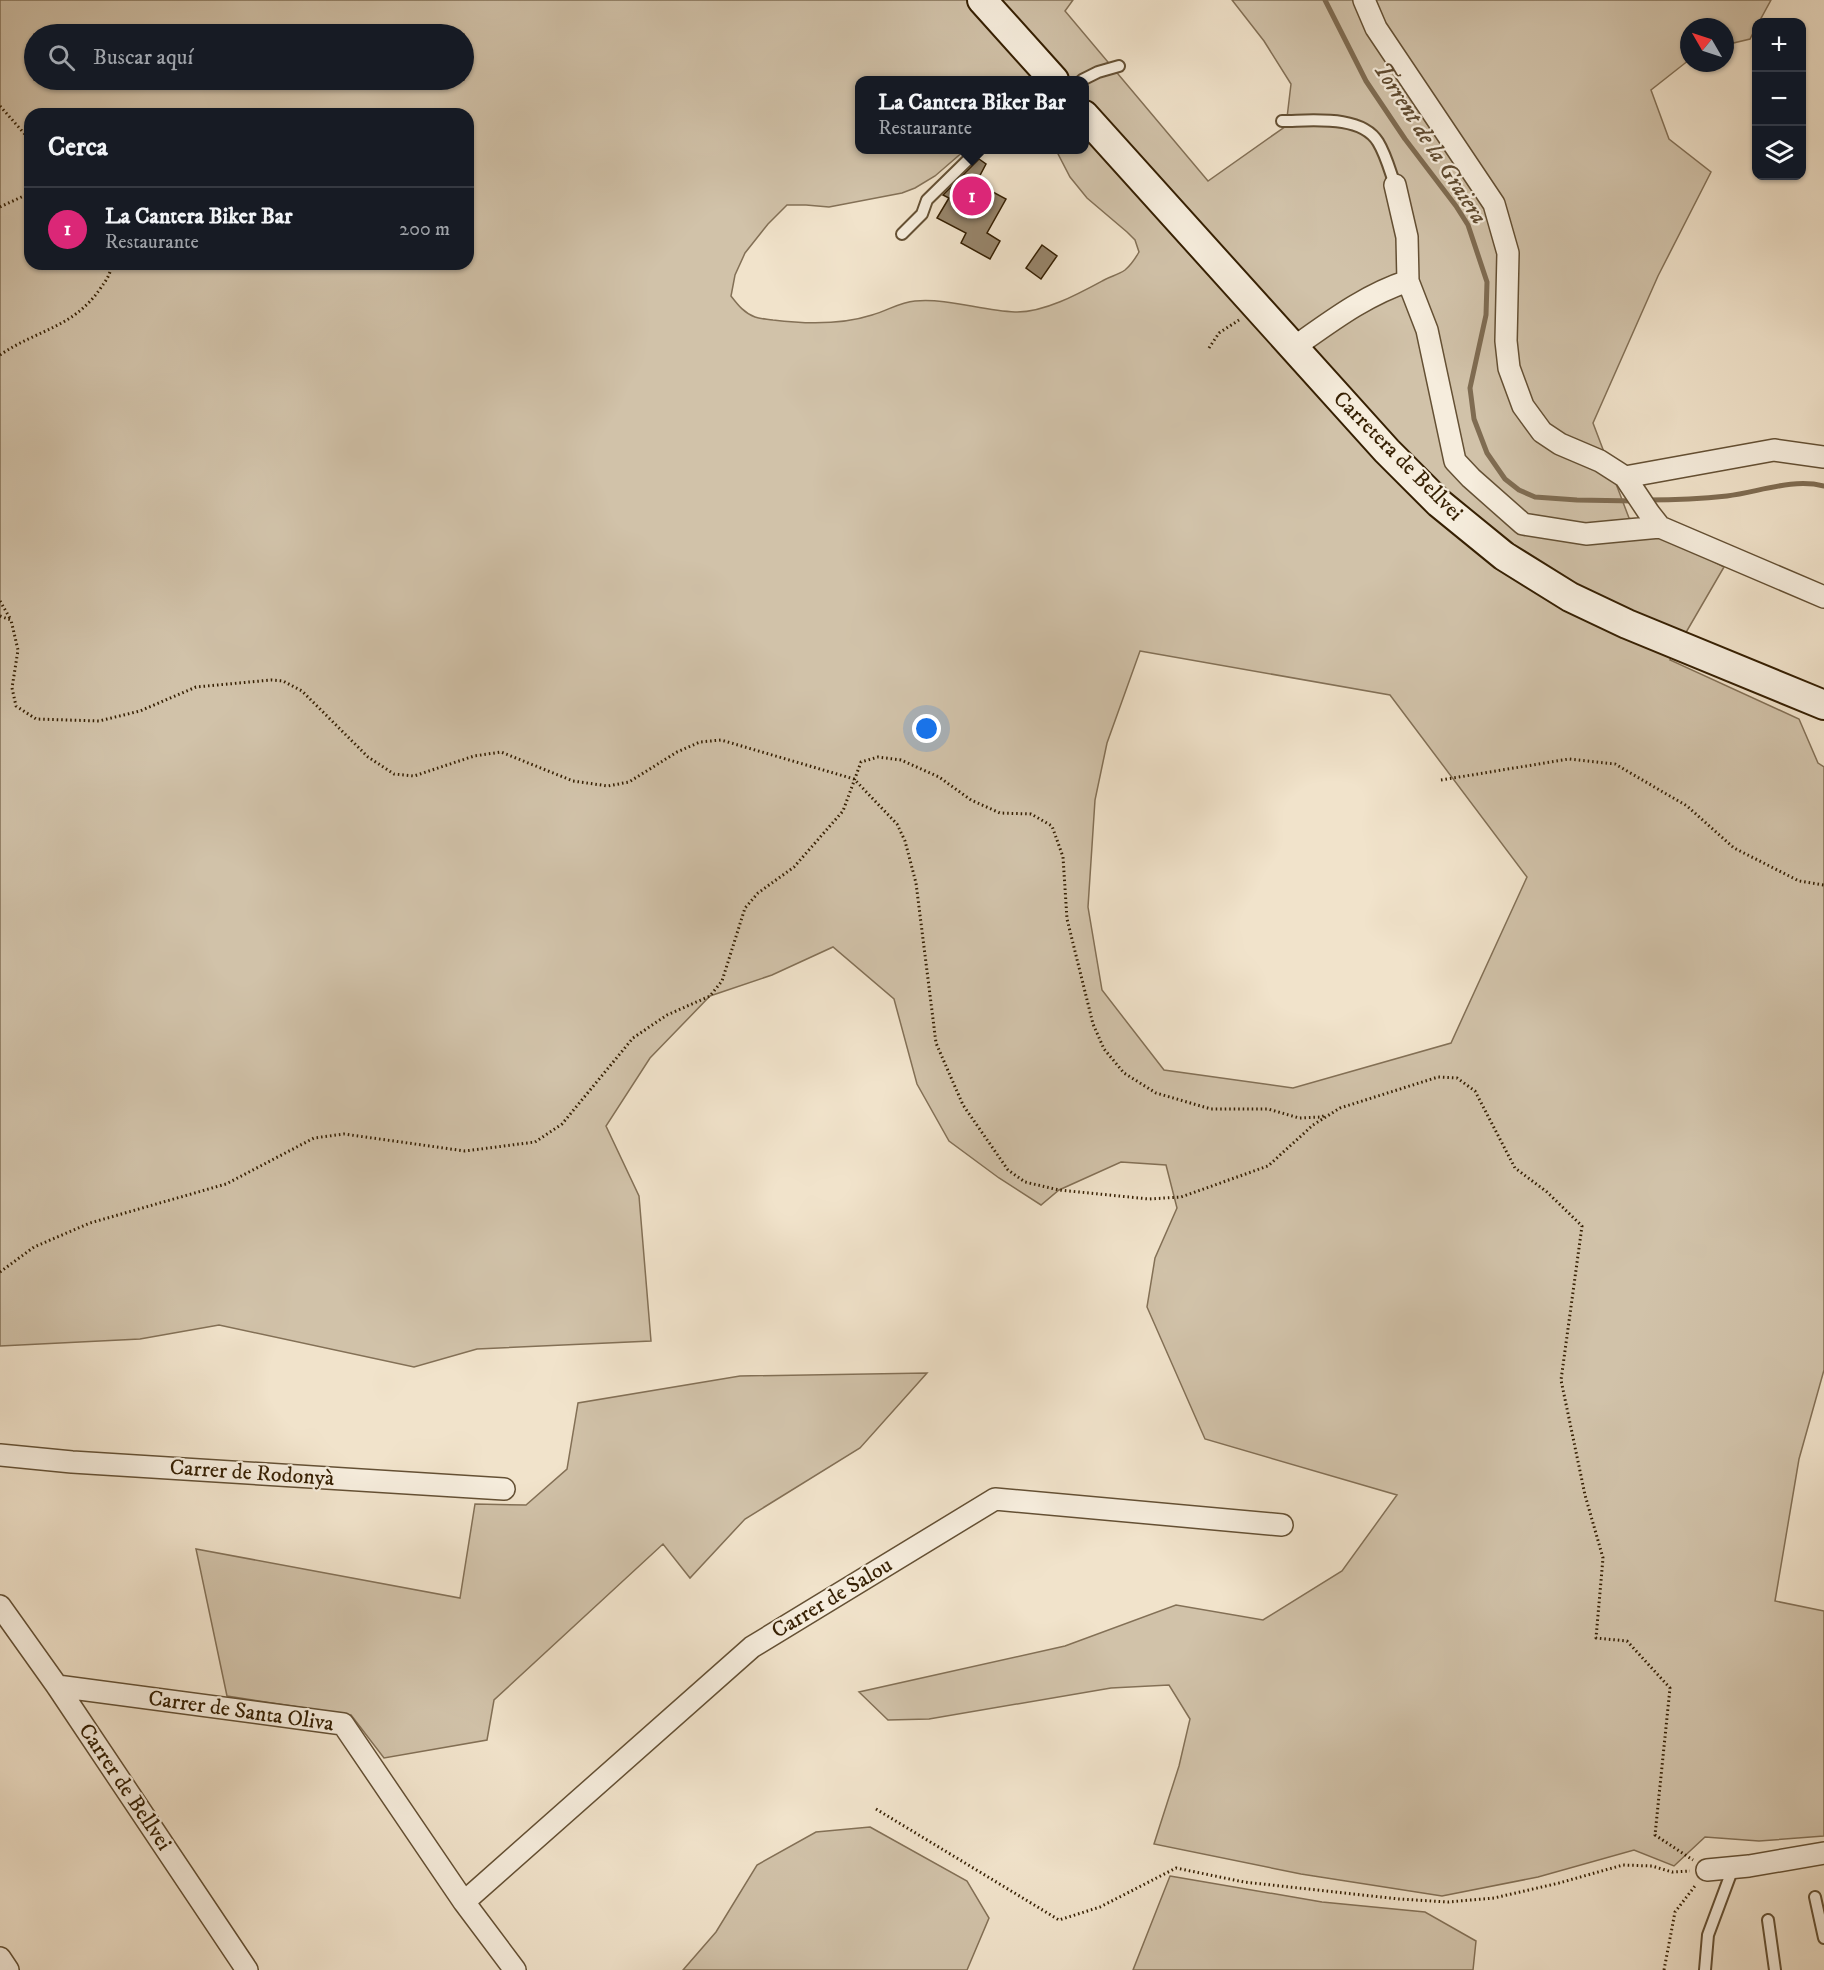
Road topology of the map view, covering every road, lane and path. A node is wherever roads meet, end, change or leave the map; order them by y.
1 (982, 0) edge
2 (1364, 0) edge
3 (1119, 66) dead end
4 (1050, 76) edge
5 (1089, 77) edge
6 (0, 106) edge
7 (1089, 121) edge
8 (1282, 121) dead end
9 (24, 133) edge
10 (974, 154) edge
11 (1395, 185) joint
12 (24, 196) edge
13 (0, 207) edge
14 (902, 234) dead end
15 (111, 270) edge
16 (1408, 281) junction
17 (1259, 310) junction
18 (1209, 348) dead end
19 (1293, 348) junction
20 (0, 355) edge
21 (1824, 457) edge
22 (1625, 477) junction
23 (1655, 520) junction
24 (1824, 597) edge
25 (0, 601) edge
26 (0, 616) edge
27 (11, 620) junction
28 (1824, 705) edge
29 (854, 779) junction
30 (1441, 780) dead end
31 (1824, 885) edge
32 (1340, 1108) junction
33 (0, 1272) edge
34 (0, 1455) edge
35 (504, 1489) dead end
36 (1282, 1525) dead end
37 (0, 1606) edge
38 (57, 1686) junction
39 (876, 1809) dead end
40 (1824, 1853) edge
41 (1732, 1868) junction
42 (1707, 1870) junction
43 (1815, 1897) dead end
44 (464, 1902) junction
45 (1768, 1920) dead end
46 (1824, 1938) edge
47 (0, 1958) edge
48 (1707, 1968) edge
49 (8, 1970) edge
50 (247, 1970) edge
51 (515, 1970) edge
52 (1664, 1970) edge
53 (1775, 1970) edge

1 - 4 main road
2 - 22 street
3 - 5 lane
6 - 9 path
7 - 17 main road, Carretera de Bellvei
8 - 11 lane
10 - 14 lane
11 - 16 street
12 - 13 path
15 - 20 path
16 - 19 street
16 - 23 street
17 - 18 path
17 - 19 main road, Carretera de Bellvei
19 - 28 main road, Carretera de Bellvei
21 - 22 street
22 - 23 street
23 - 24 street
25 - 27 path
26 - 27 path
27 - 29 path
29 - 32 path
29 - 32 path
29 - 33 path
30 - 31 path
32 - 42 path
34 - 35 street, Carrer de Rodonyà
36 - 44 street, Carrer de Salou
37 - 38 street, Carrer de Bellvei
38 - 44 street, Carrer de Santa Oliva
38 - 50 street, Carrer de Bellvei
39 - 42 path
40 - 41 street
41 - 42 street
41 - 48 lane
42 - 52 path
43 - 46 lane
44 - 51 street, Carrer de Santa Oliva
45 - 53 lane
47 - 49 street

